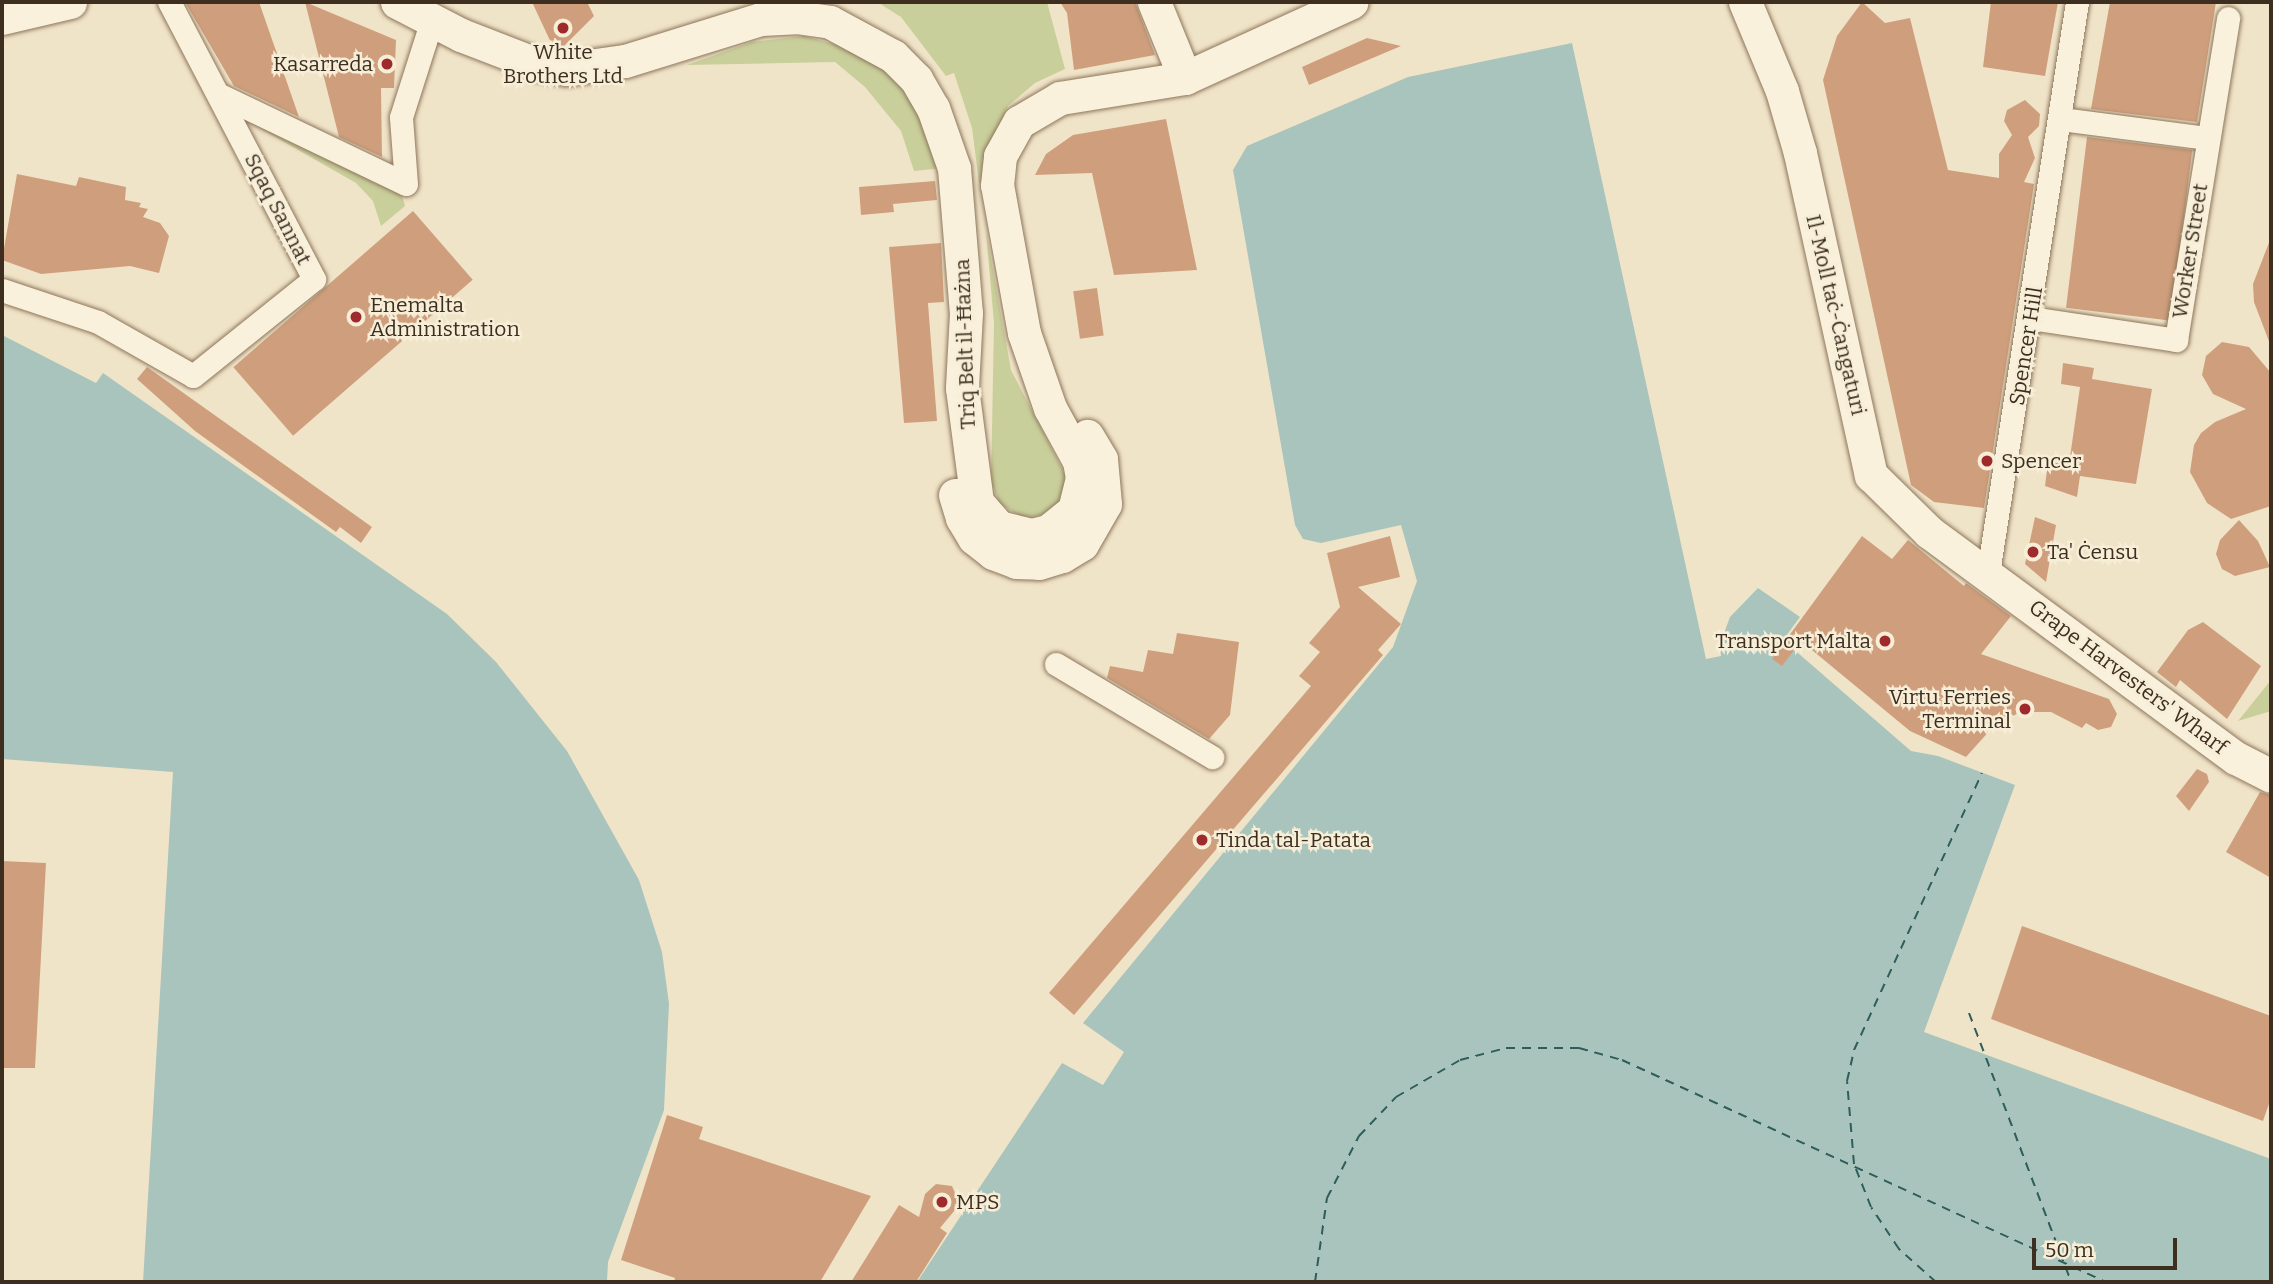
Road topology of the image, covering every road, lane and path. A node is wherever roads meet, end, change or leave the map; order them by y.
1 (69, 2) edge
2 (169, 2) edge
3 (397, 2) edge
4 (1154, 2) edge
5 (1352, 2) edge
6 (2077, 2) edge
7 (1743, 5) edge
8 (2, 18) edge
9 (2228, 18) dead end
10 (432, 20) junction
11 (1185, 78) junction
12 (218, 94) junction
13 (2061, 119) junction
14 (2208, 138) junction
15 (2, 290) edge
16 (2031, 318) junction
17 (1988, 572) junction
18 (1056, 664) dead end
19 (1212, 757) dead end
20 (2271, 776) edge

1 - 8 main road
2 - 12 street, Sqaq Sannat
3 - 10 main road, Triq Belt il-Ħażna
4 - 11 main road
5 - 11 main road, Triq Belt il-Ħażna
6 - 13 street, Spencer Hill
7 - 17 main road, Il-Moll taċ-Ċangaturi
9 - 14 street, Worker Street
10 - 11 main road, Triq Belt il-Ħażna
10 - 12 street
12 - 15 street, Sqaq Sannat
13 - 14 street
13 - 16 street, Spencer Hill
14 - 16 street, Worker Street
16 - 17 street, Spencer Hill
17 - 20 main road, Grape Harvesters' Wharf
18 - 19 street

